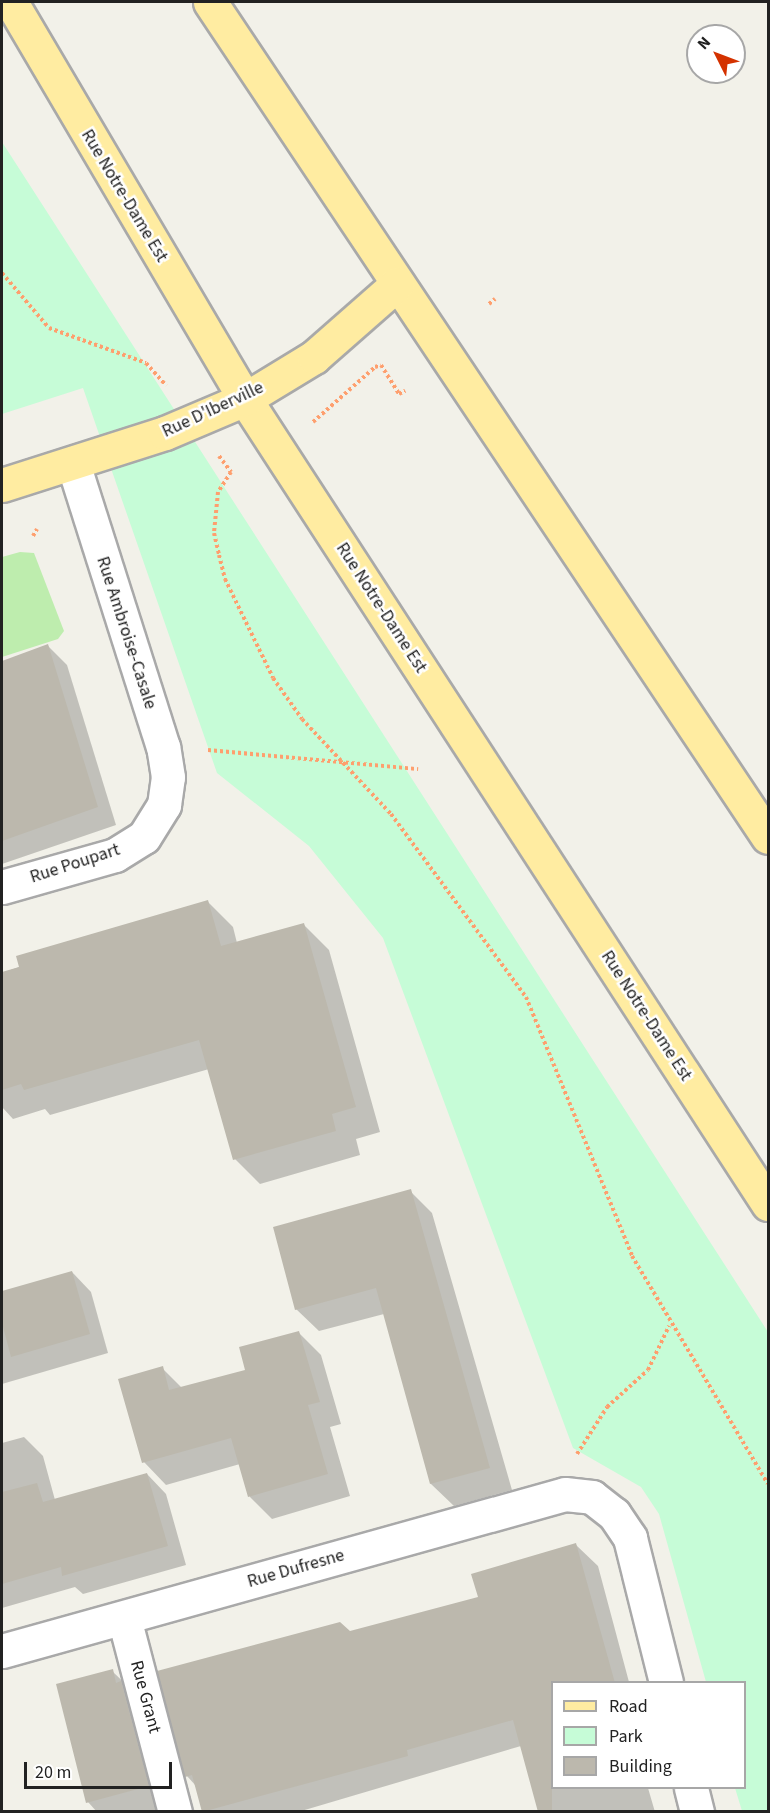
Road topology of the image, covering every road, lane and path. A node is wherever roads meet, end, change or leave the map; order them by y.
1 (11, 2) edge
2 (210, 2) edge
3 (2, 273) edge
4 (397, 284) junction
5 (495, 299) dead end
6 (489, 304) dead end
7 (154, 369) dead end
8 (405, 391) dead end
9 (245, 399) junction
10 (313, 422) dead end
11 (73, 463) junction
12 (231, 471) dead end
13 (2, 485) edge
14 (37, 530) dead end
15 (33, 536) dead end
16 (208, 750) dead end
17 (350, 767) junction
18 (418, 769) dead end
19 (164, 805) joint
20 (768, 837) edge
21 (2, 887) edge
22 (768, 1204) edge
23 (669, 1326) junction
24 (577, 1454) dead end
25 (768, 1484) edge
26 (124, 1618) junction
27 (2, 1651) edge
28 (666, 1681) edge
29 (692, 1789) edge
30 (175, 1812) edge
31 (697, 1812) edge

1 - 9 main road, Rue Notre-Dame Est
2 - 4 main road
3 - 7 path
4 - 9 main road, Rue D'Iberville
4 - 20 main road
5 - 6 path
8 - 10 path
9 - 11 main road, Rue D'Iberville
9 - 22 main road, Rue Notre-Dame Est
11 - 13 main road, Rue D'Iberville
11 - 19 street, Rue Ambroise-Casale
12 - 17 path
14 - 15 path
16 - 17 path
17 - 18 path
17 - 23 path
19 - 21 street, Rue Poupart
23 - 24 path
23 - 25 path
26 - 27 street, Rue Dufresne
26 - 28 street, Rue Dufresne
26 - 30 street, Rue Grant
29 - 31 street

